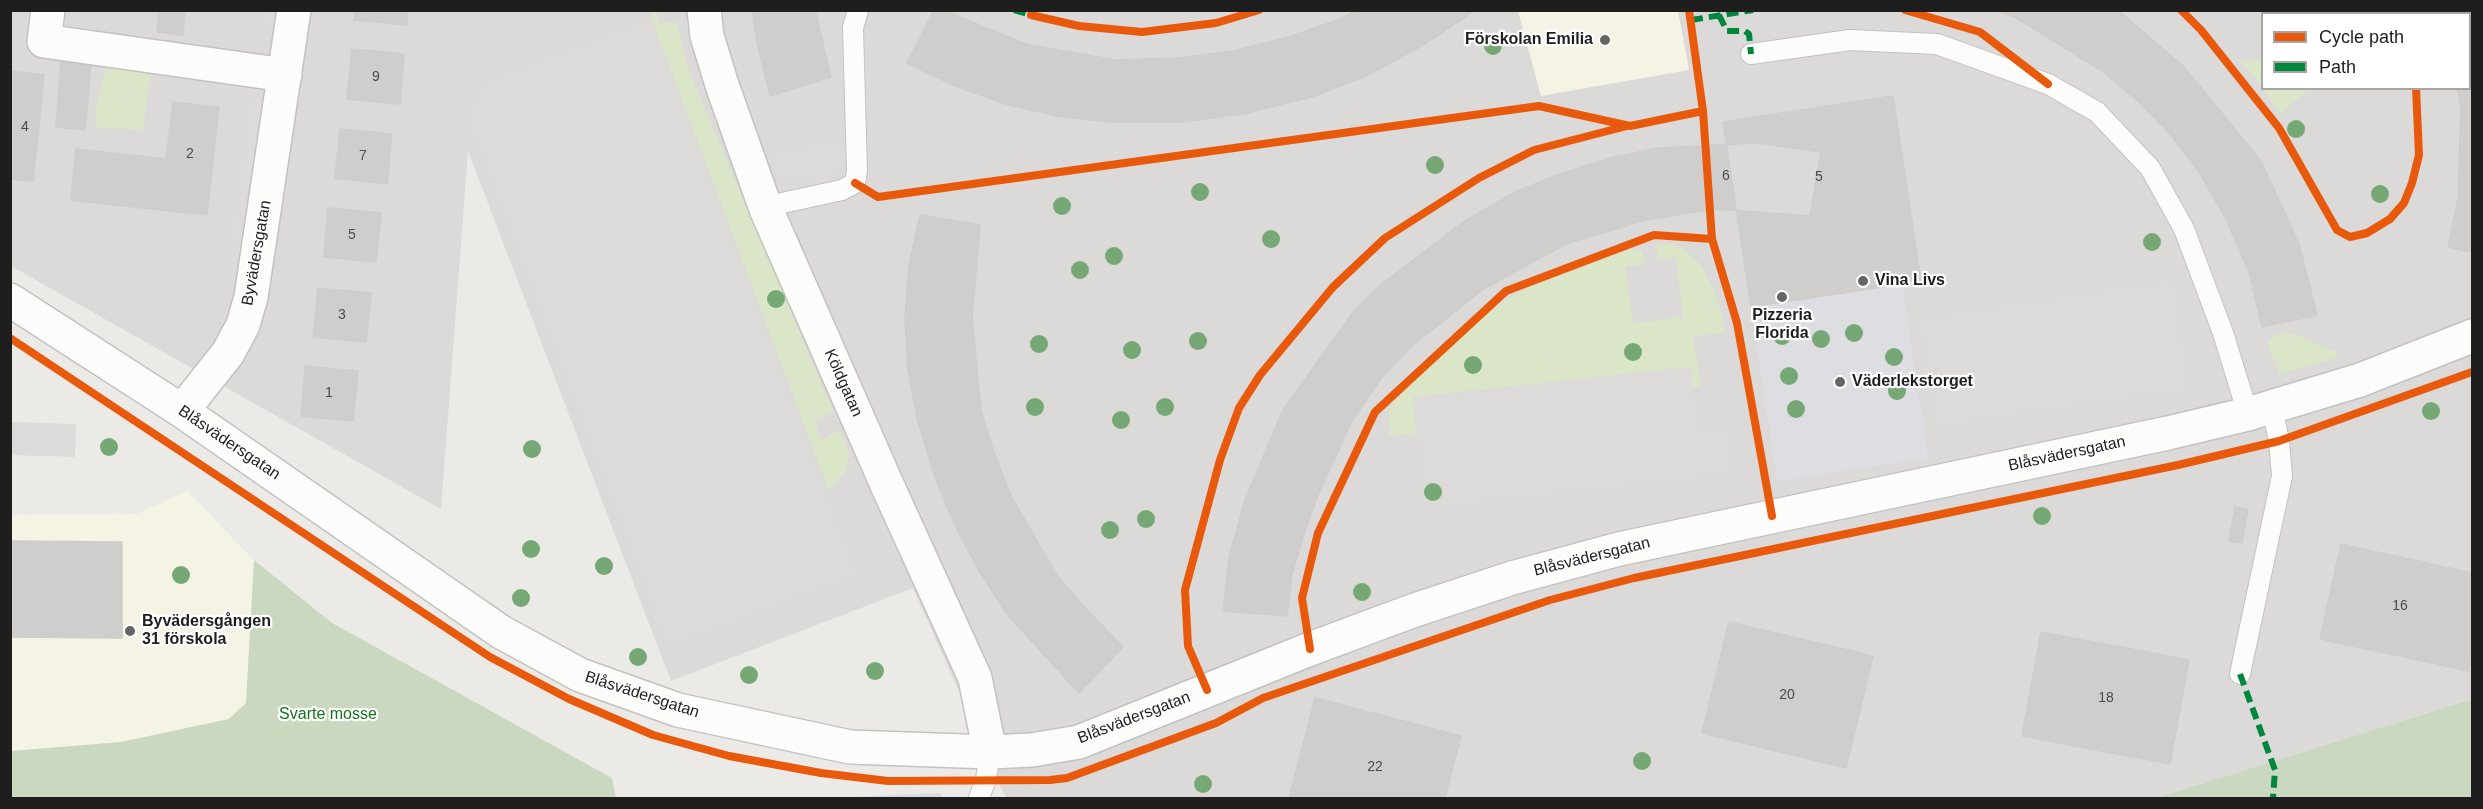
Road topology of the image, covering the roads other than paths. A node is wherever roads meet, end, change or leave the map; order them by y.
1 (48, 10) edge
2 (294, 10) edge
3 (704, 10) edge
4 (858, 10) edge
5 (1751, 54) dead end
6 (285, 75) junction
7 (766, 209) junction
8 (10, 300) edge
9 (2472, 336) edge
10 (2260, 410) junction
11 (182, 411) junction
12 (2240, 674) dead end
13 (990, 753) junction
14 (979, 798) edge

1 - 6 street
2 - 6 street, Byvädersgatan
3 - 7 street, Köldgatan
4 - 7 lane
5 - 10 lane
6 - 11 street, Byvädersgatan
7 - 13 street, Köldgatan
8 - 11 street, Blåsvädersgatan
9 - 10 street, Blåsvädersgatan
10 - 12 lane
10 - 13 street, Blåsvädersgatan
11 - 13 street, Blåsvädersgatan
13 - 14 lane

